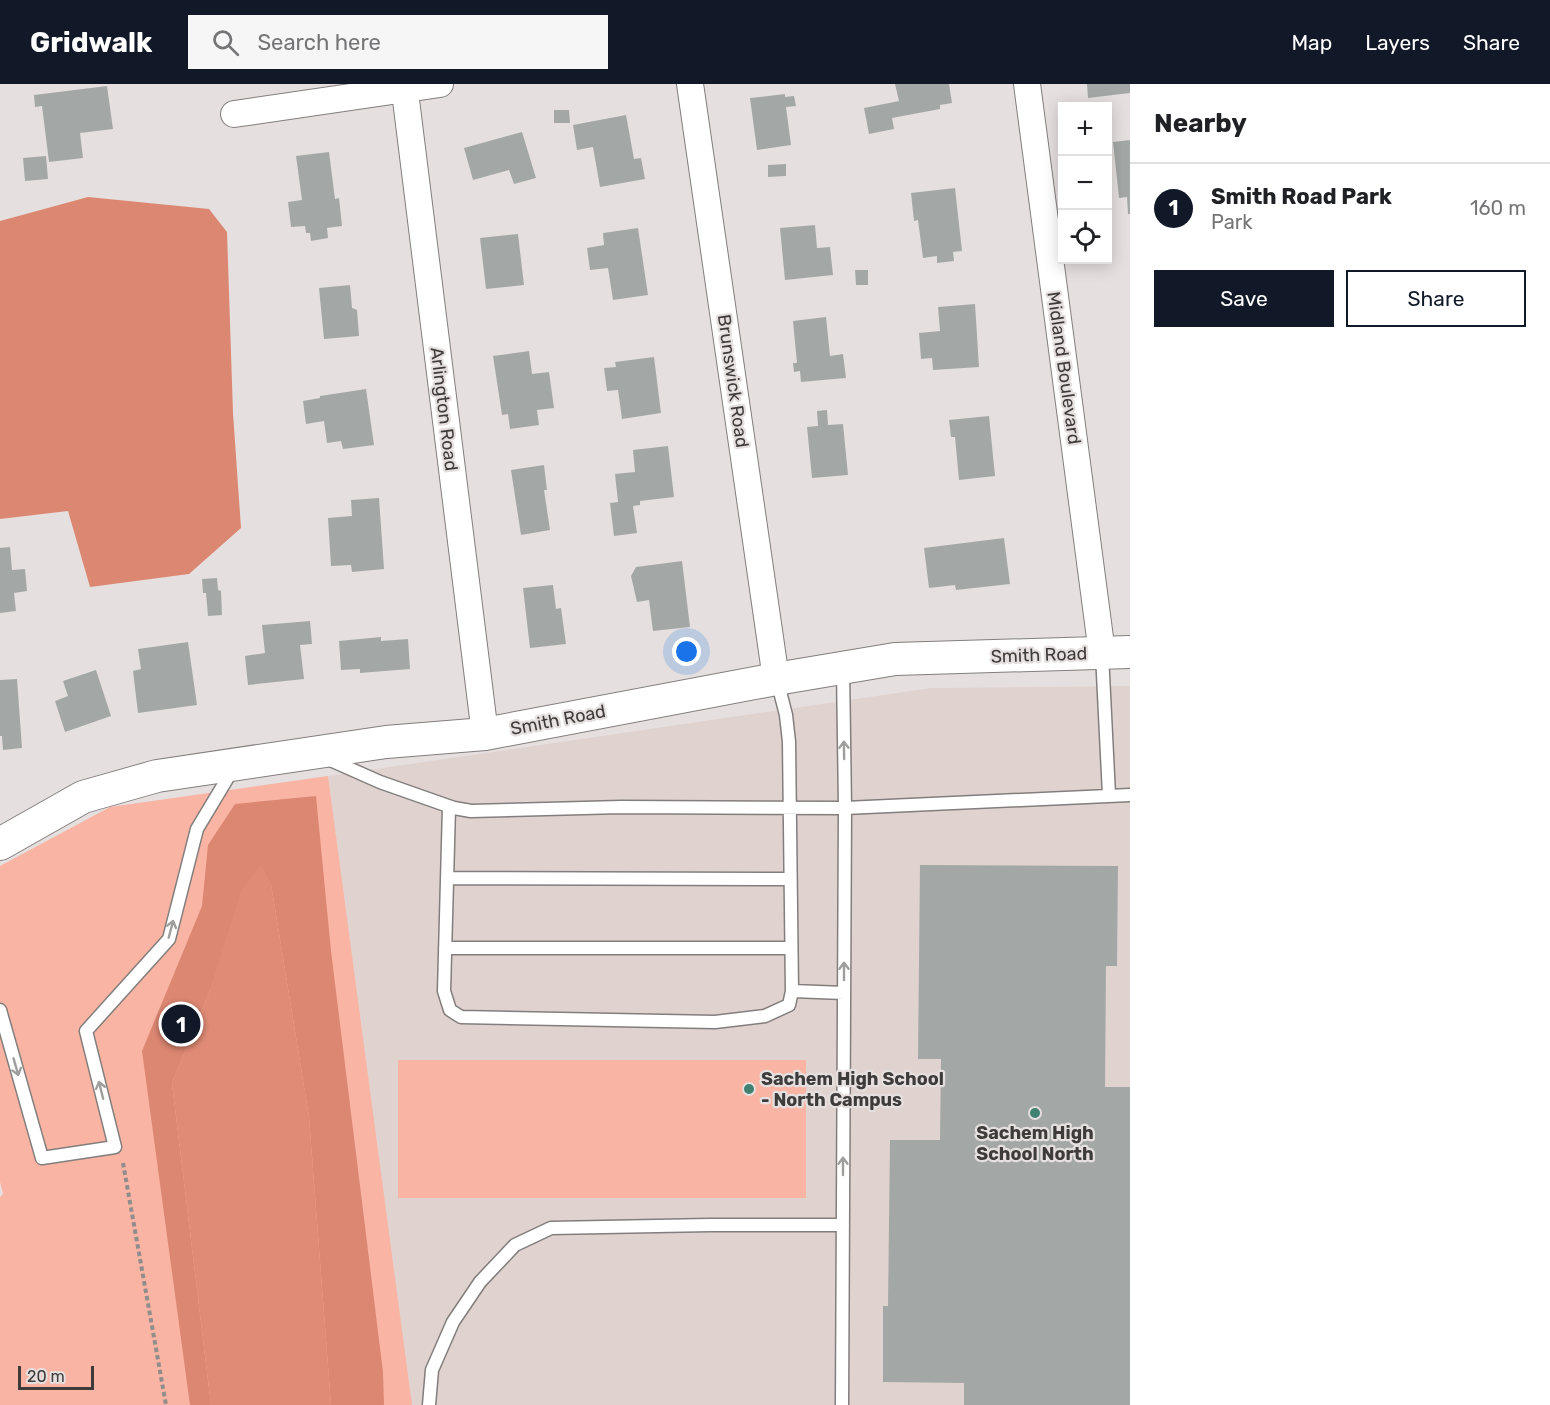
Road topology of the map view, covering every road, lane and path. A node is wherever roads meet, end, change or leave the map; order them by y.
1 (440, 84) edge
2 (690, 84) edge
3 (1027, 84) edge
4 (404, 87) edge
5 (234, 114) dead end
6 (1116, 653) edge
7 (843, 668) junction
8 (776, 679) junction
9 (485, 734) junction
10 (313, 752) junction
11 (237, 763) junction
12 (1109, 795) junction
13 (1130, 795) edge
14 (449, 807) junction
15 (789, 808) junction
16 (845, 808) junction
17 (0, 843) edge
18 (447, 878) junction
19 (790, 879) junction
20 (445, 948) junction
21 (791, 948) junction
22 (792, 992) junction
23 (844, 993) junction
24 (0, 1010) edge
25 (115, 1147) junction
26 (843, 1225) junction
27 (166, 1405) edge
28 (429, 1405) edge
29 (842, 1405) edge

1 - 4 street
2 - 8 street, Brunswick Road
3 - 6 street, Midland Boulevard
4 - 5 street
4 - 9 street, Arlington Road
6 - 7 street, Smith Road
6 - 12 lane
7 - 8 street, Smith Road
16 -> 7 lane
8 - 9 street, Smith Road
8 - 15 lane
9 - 10 street, Smith Road
10 - 11 street, Smith Road
10 - 14 lane
11 - 17 street, Smith Road
25 -> 11 lane
12 - 13 lane
12 - 16 lane
14 - 15 lane
14 - 18 lane
15 - 16 lane
15 - 19 lane
23 -> 16 lane
18 - 19 lane
18 - 20 lane
19 - 21 lane
20 - 21 lane
20 - 22 lane
21 - 22 lane
22 - 23 lane
26 -> 23 lane
24 -> 25 lane
25 - 27 path
26 - 28 lane
26 - 29 lane

